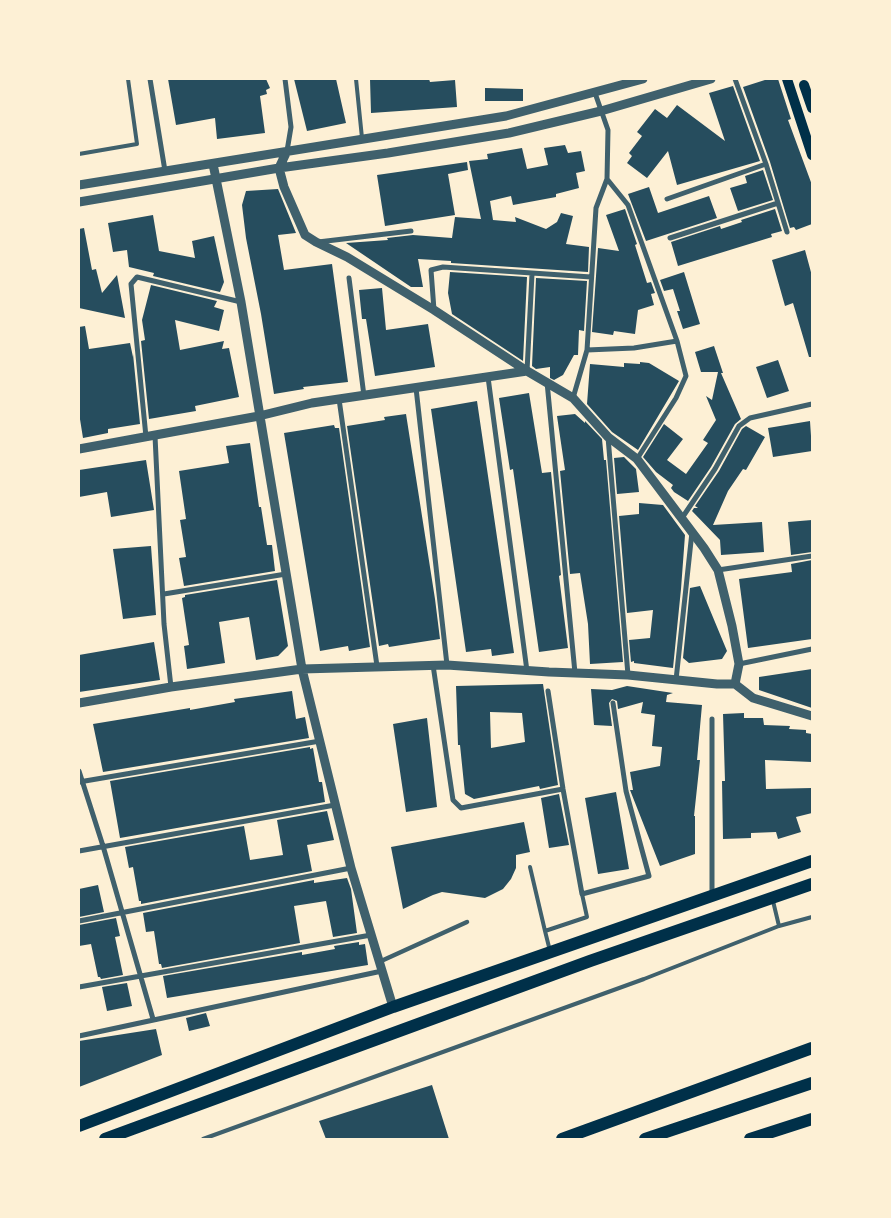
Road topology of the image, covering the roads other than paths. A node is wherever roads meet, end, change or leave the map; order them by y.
1 (128, 79) edge
2 (150, 79) edge
3 (284, 79) edge
4 (356, 79) edge
5 (643, 79) edge
6 (711, 79) edge
7 (735, 79) edge
8 (787, 79) edge
9 (622, 81) edge
10 (595, 93) junction
11 (812, 108) edge
12 (601, 112) junction
13 (506, 116) junction
14 (509, 133) junction
15 (812, 135) edge
16 (362, 138) junction
17 (287, 151) junction
18 (79, 154) edge
19 (812, 155) edge
20 (214, 164) junction
21 (766, 164) junction
22 (279, 168) junction
23 (165, 171) junction
24 (216, 179) junction
25 (607, 179) junction
26 (79, 185) edge
27 (667, 199) dead end
28 (79, 202) edge
29 (778, 203) junction
30 (412, 231) dead end
31 (787, 232) dead end
32 (670, 238) dead end
33 (316, 242) junction
34 (532, 274) junction
35 (590, 277) junction
36 (349, 278) dead end
37 (241, 302) junction
38 (434, 310) junction
39 (677, 341) junction
40 (587, 350) junction
41 (527, 371) junction
42 (488, 377) junction
43 (547, 382) junction
44 (416, 388) junction
45 (364, 396) junction
46 (574, 398) junction
47 (339, 399) junction
48 (812, 404) edge
49 (259, 416) junction
50 (608, 436) junction
51 (150, 437) junction
52 (79, 448) edge
53 (638, 459) junction
54 (682, 518) junction
55 (692, 532) junction
56 (812, 556) edge
57 (718, 570) junction
58 (286, 574) junction
59 (164, 594) junction
60 (812, 649) edge
61 (739, 664) junction
62 (433, 665) junction
63 (446, 665) junction
64 (377, 666) junction
65 (302, 669) junction
66 (527, 671) junction
67 (575, 673) junction
68 (628, 675) junction
69 (676, 680) junction
70 (735, 684) junction
71 (171, 687) junction
72 (548, 690) dead end
73 (79, 703) edge
74 (613, 703) dead end
75 (812, 716) edge
76 (712, 719) dead end
77 (320, 741) junction
78 (79, 771) edge
79 (80, 782) edge
80 (563, 789) junction
81 (335, 806) junction
82 (103, 846) junction
83 (79, 851) edge
84 (812, 861) edge
85 (530, 867) dead end
86 (351, 868) junction
87 (812, 884) edge
88 (582, 894) junction
89 (712, 896) junction
90 (772, 897) junction
91 (122, 913) junction
92 (812, 917) edge
93 (79, 921) edge
94 (467, 922) dead end
95 (779, 926) junction
96 (545, 931) junction
97 (371, 936) junction
98 (550, 952) junction
99 (379, 962) junction
100 (382, 971) junction
101 (140, 976) junction
102 (79, 987) edge
103 (393, 1007) junction
104 (152, 1019) junction
105 (79, 1036) edge
106 (812, 1048) edge
107 (812, 1083) edge
108 (812, 1119) edge
109 (80, 1123) edge
110 (105, 1139) edge
111 (203, 1139) edge
112 (562, 1139) edge
113 (645, 1139) edge
114 (750, 1139) edge

1 - 18 lane
2 - 23 street
3 - 17 street
4 - 16 lane
5 - 9 street
6 - 12 street
7 - 21 street
8 - 19 main road
9 - 10 street
10 - 12 street
10 - 13 street
11 - 15 main road
12 - 14 street
12 - 25 street
13 - 14 street
13 - 16 street
14 - 22 street
16 - 17 street
17 - 20 street
17 - 22 street
20 - 23 street
20 - 24 street
21 - 27 street
21 - 29 street
22 - 24 street
22 - 33 street
23 - 26 street
24 - 28 street
24 - 37 street
25 - 35 street
25 - 39 street
29 - 31 street
29 - 32 street
30 - 33 street
33 - 38 street
34 - 35 street
34 - 38 street
34 - 41 street
35 - 40 street
36 - 45 street
37 - 49 street
37 - 51 street
38 - 41 street
39 - 40 street
39 - 53 street
40 - 46 street
41 - 42 street
41 - 43 street
42 - 44 street
42 - 66 street
43 - 46 street
43 - 67 street
44 - 45 street
44 - 63 street
45 - 47 street
46 - 50 street
47 - 49 street
47 - 64 street
48 - 54 street
49 - 51 street
49 - 58 street
50 - 53 street
50 - 68 street
51 - 52 street
51 - 59 street
53 - 54 street
54 - 55 street
55 - 57 street
55 - 69 street
56 - 57 street
57 - 61 street
58 - 59 street
58 - 65 street
59 - 71 street
60 - 61 street
61 - 70 street
62 - 63 street
62 - 64 street
62 - 80 street
63 - 66 street
64 - 65 street
65 - 71 street
65 - 77 street
66 - 67 street
67 - 68 street
68 - 69 street
69 - 70 street
70 - 75 street
71 - 73 street
72 - 80 street
74 - 88 street
76 - 89 street
77 - 79 street
77 - 81 street
78 - 79 street
79 - 82 street
80 - 88 street
81 - 82 street
81 - 86 street
82 - 83 street
82 - 91 street
84 - 89 main road
85 - 96 lane
86 - 91 street
86 - 97 street
87 - 90 main road
88 - 96 lane
89 - 98 main road
90 - 95 lane
90 - 110 main road
91 - 93 street
91 - 101 street
92 - 95 lane
94 - 99 street
95 - 111 lane
96 - 98 lane
97 - 99 street
97 - 101 street
98 - 103 main road
99 - 100 street
100 - 103 street
100 - 104 street
101 - 102 street
101 - 104 street
103 - 109 main road
104 - 105 street
106 - 112 main road
107 - 113 main road
108 - 114 main road

